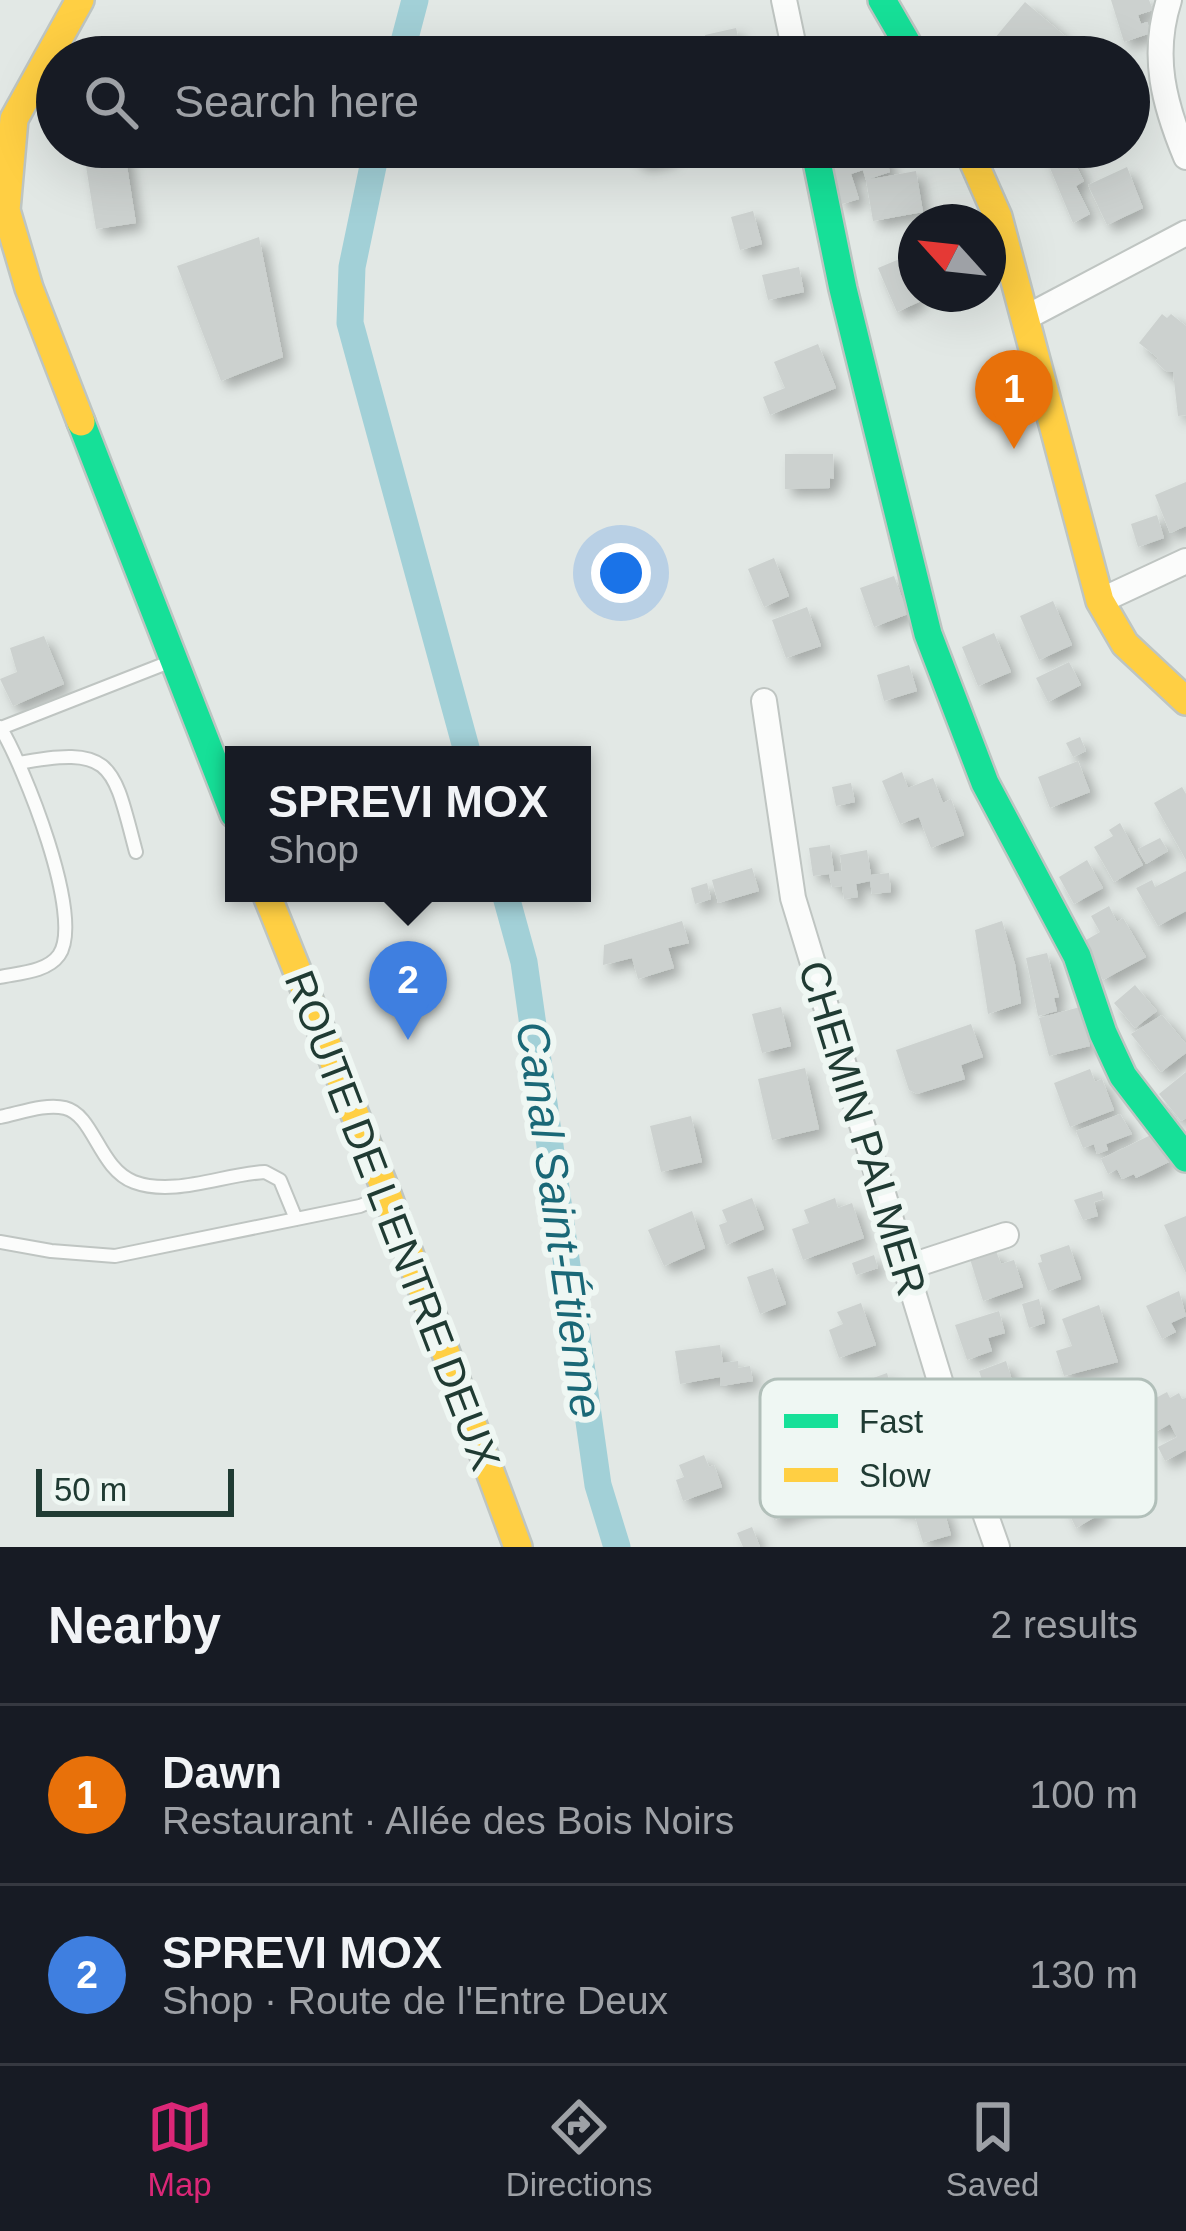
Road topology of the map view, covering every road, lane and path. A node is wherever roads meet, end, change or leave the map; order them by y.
1 (80, 0) edge
2 (784, 0) edge
3 (882, 0) edge
4 (1169, 0) edge
5 (57, 36) edge
6 (792, 36) edge
7 (903, 36) edge
8 (36, 69) edge
9 (7, 115) edge
10 (1186, 157) edge
11 (818, 168) edge
12 (976, 168) edge
13 (1186, 233) edge
14 (1027, 317) junction
15 (1186, 561) edge
16 (1109, 597) junction
17 (172, 661) junction
18 (1178, 693) edge
19 (764, 701) dead end
20 (0, 727) edge
21 (19, 763) junction
22 (225, 792) edge
23 (136, 852) dead end
24 (270, 902) edge
25 (0, 977) edge
26 (0, 1117) edge
27 (1186, 1158) edge
28 (387, 1194) junction
29 (296, 1219) junction
30 (1006, 1235) dead end
31 (0, 1242) edge
32 (905, 1268) junction
33 (939, 1379) edge
34 (986, 1517) edge
35 (518, 1547) edge
36 (997, 1547) edge

1 - 5 main road
2 - 6 street
3 - 7 main road
4 - 10 street
8 - 9 main road
9 - 17 main road
11 - 27 main road
12 - 14 main road
13 - 14 street
14 - 16 main road
15 - 16 street
16 - 18 main road
17 - 20 lane
17 - 22 main road
19 - 32 street, CHEMIN PALMER
20 - 21 lane
21 - 23 lane
21 - 25 lane
24 - 28 main road, ROUTE DE L'ENTRE DEUX
26 - 29 lane
28 - 29 lane
28 - 35 main road, ROUTE DE L'ENTRE DEUX
29 - 31 lane
30 - 32 street
32 - 33 street, CHEMIN PALMER
34 - 36 street, CHEMIN PALMER

